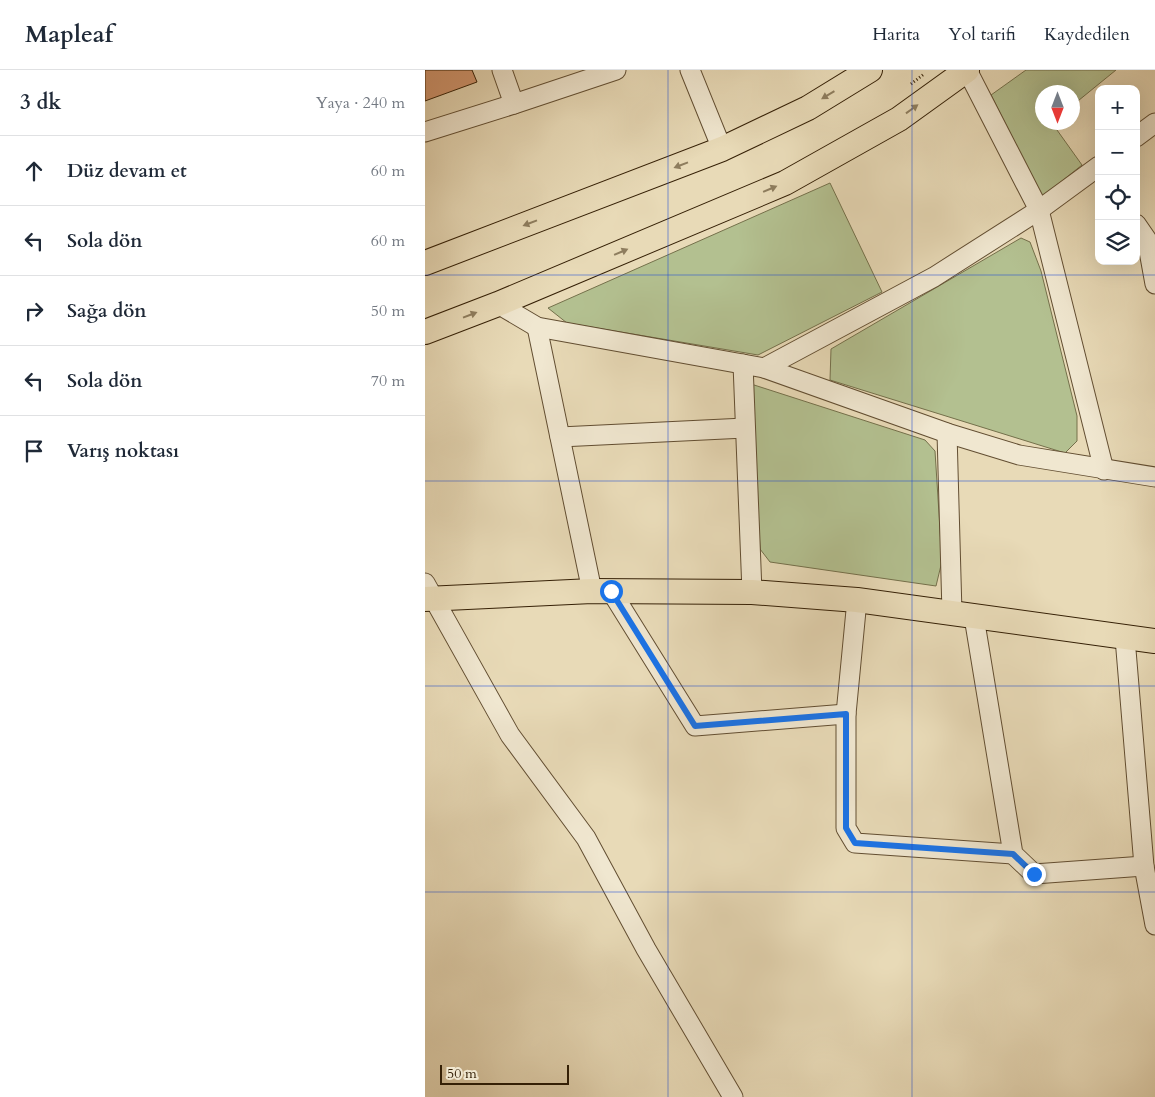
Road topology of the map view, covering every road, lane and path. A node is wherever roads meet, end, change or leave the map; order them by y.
1 (502, 70) edge
2 (616, 70) edge
3 (690, 70) edge
4 (870, 70) edge
5 (967, 70) edge
6 (926, 73) dead end
7 (907, 88) dead end
8 (514, 104) junction
9 (1155, 123) edge
10 (425, 132) edge
11 (1140, 134) edge
12 (722, 149) junction
13 (1095, 169) edge
14 (1039, 210) junction
15 (1140, 227) edge
16 (1151, 237) edge
17 (425, 263) edge
18 (1155, 284) edge
19 (498, 304) junction
20 (537, 327) junction
21 (425, 332) edge
22 (743, 364) junction
23 (764, 368) junction
24 (745, 428) junction
25 (947, 433) junction
26 (560, 437) junction
27 (1104, 470) junction
28 (1155, 477) edge
29 (602, 591) junction
30 (752, 592) junction
31 (428, 593) edge
32 (857, 600) junction
33 (963, 615) junction
34 (1125, 638) junction
35 (1155, 642) edge
36 (846, 714) junction
37 (1013, 854) junction
38 (1149, 873) edge
39 (1155, 925) edge
40 (733, 1097) edge

1 - 8 street
2 - 8 street
3 - 12 street
4 -> 12 main road
5 - 14 street
19 -> 5 main road
6 - 7 path
8 - 10 street
9 - 11 street
12 -> 17 main road
13 - 14 street
14 - 23 street
14 - 27 street
15 - 16 street
16 - 18 street
19 - 20 street
21 -> 19 main road
20 - 22 street
20 - 26 street
22 - 23 street
22 - 24 street
23 - 25 street
24 - 26 street
24 - 30 street
25 - 27 street
25 - 33 street
26 - 29 street
27 - 28 street
29 - 30 main road
29 - 31 main road
29 - 36 street
30 - 32 main road
31 - 40 street
32 - 33 main road
32 - 36 street
33 - 34 main road
33 - 37 street
34 - 35 main road
34 - 38 street
36 - 37 street
37 - 38 street
38 - 39 street

